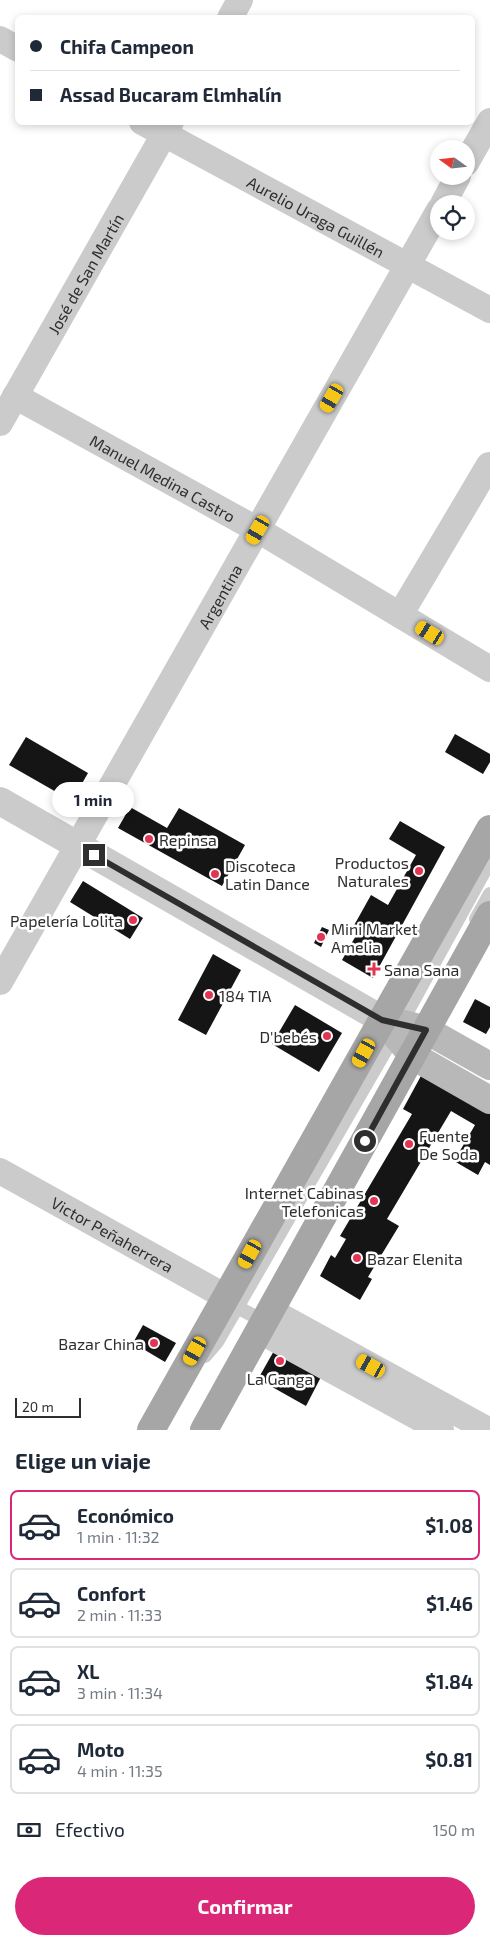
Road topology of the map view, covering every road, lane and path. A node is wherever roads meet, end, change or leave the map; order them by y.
1 (240, 0) edge
2 (232, 15) edge
3 (0, 38) edge
4 (15, 47) edge
5 (490, 121) edge
6 (159, 127) edge
7 (475, 147) edge
8 (430, 226) edge
9 (407, 266) junction
10 (490, 310) edge
11 (14, 396) junction
12 (0, 423) edge
13 (489, 465) edge
14 (258, 530) junction
15 (400, 615) junction
16 (490, 669) edge
17 (0, 801) edge
18 (490, 829) edge
19 (78, 845) junction
20 (490, 861) edge
21 (490, 894) edge
22 (490, 915) edge
23 (0, 982) edge
24 (405, 1034) junction
25 (490, 1066) edge
26 (490, 1100) edge
27 (0, 1170) edge
28 (231, 1302) junction
29 (265, 1321) junction
30 (151, 1430) edge
31 (204, 1430) edge
32 (441, 1430) edge
33 (463, 1430) edge
34 (488, 1430) edge

1 - 2 street
3 - 4 street
5 - 7 street
6 - 9 street, Aurelio Uraga Guillén
6 - 11 street, José de San Martín
8 - 9 street, Argentina
9 - 10 street, Aurelio Uraga Guillén
9 - 14 street, Argentina
11 - 12 street, José de San Martín
11 - 14 street, Manuel Medina Castro
13 - 15 street
14 - 15 street, Manuel Medina Castro
14 - 19 street, Argentina
15 - 16 street, Manuel Medina Castro
17 - 19 street
18 - 24 main road
19 - 23 street, Argentina
19 - 24 street
20 - 24 lane
21 - 24 lane
22 - 24 main road
24 - 25 main road
24 - 26 main road
24 - 28 main road
24 - 29 main road
27 - 28 street, Victor Peñaherrera
28 - 29 lane, Victor Peñaherrera
28 - 30 main road
29 - 31 main road
29 - 32 street, Victor Peñaherrera
29 - 33 lane, Victor Peñaherrera
29 - 34 street, Victor Peñaherrera

